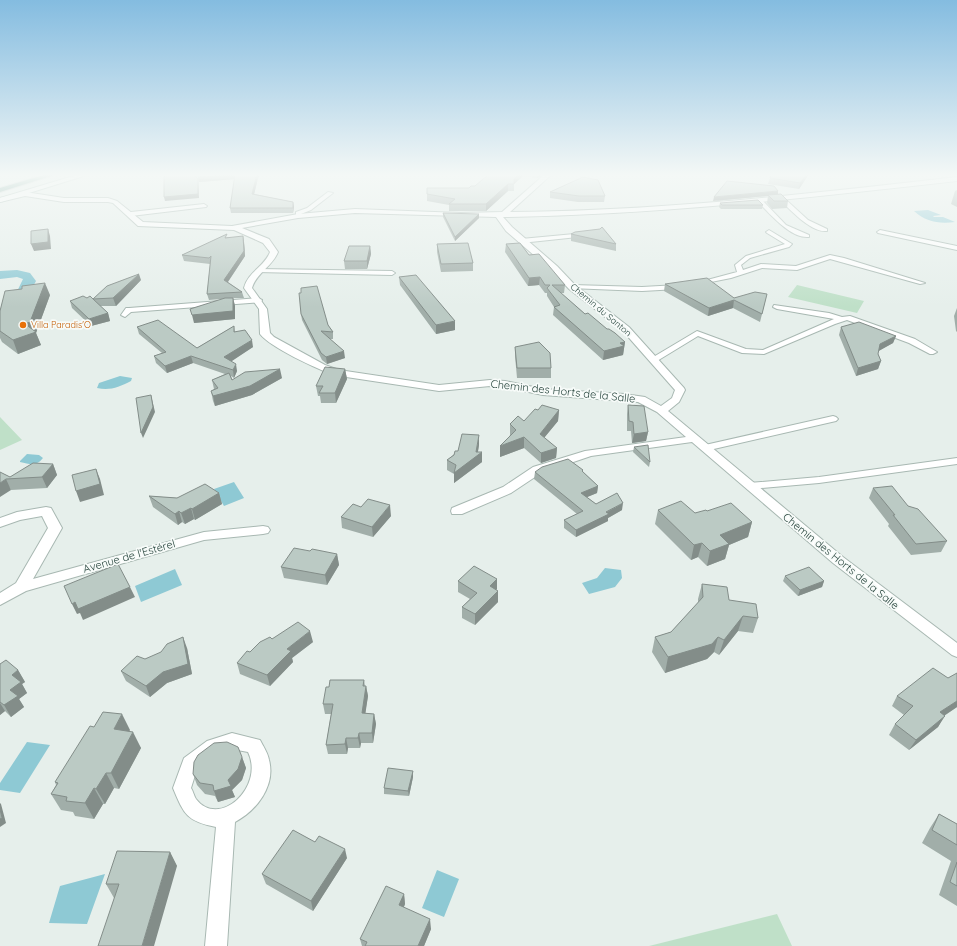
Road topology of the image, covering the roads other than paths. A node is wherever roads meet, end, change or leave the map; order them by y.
1 (135, 218) edge
2 (286, 218) edge
3 (504, 218) edge
4 (776, 218) edge
5 (803, 218) edge
6 (232, 228) junction
7 (825, 230) dead end
8 (769, 232) dead end
9 (880, 232) dead end
10 (589, 235) edge
11 (807, 236) dead end
12 (521, 241) junction
13 (957, 248) edge
14 (259, 271) junction
15 (392, 273) dead end
16 (741, 273) junction
17 (922, 283) dead end
18 (572, 287) junction
19 (258, 300) junction
20 (776, 307) dead end
21 (125, 315) dead end
22 (840, 319) junction
23 (933, 352) dead end
24 (654, 359) junction
25 (661, 410) junction
26 (833, 419) dead end
27 (693, 439) junction
28 (704, 448) junction
29 (957, 461) edge
30 (749, 486) junction
31 (457, 511) dead end
32 (0, 523) edge
33 (263, 530) dead end
34 (21, 586) junction
35 (0, 600) edge
36 (957, 651) edge
37 (226, 817) junction
38 (216, 946) edge

1 - 6 street
2 - 6 street
3 - 12 street, Chemin du Santon
4 - 11 lane
5 - 7 lane
6 - 14 street, Chemin des Horts de la Salle
8 - 16 lane
9 - 13 lane
10 - 12 lane
12 - 18 street, Chemin du Santon
14 - 15 lane
14 - 19 street, Chemin des Horts de la Salle
16 - 17 lane
16 - 18 lane
18 - 24 street, Chemin du Santon
19 - 21 lane
19 - 25 street, Chemin des Horts de la Salle
20 - 22 lane
22 - 23 lane
22 - 24 lane
24 - 25 street, Chemin du Santon
25 - 27 street, Chemin des Horts de la Salle
26 - 28 lane
27 - 28 street, Chemin des Horts de la Salle
27 - 31 street
28 - 30 street, Chemin des Horts de la Salle
29 - 30 lane
30 - 36 street, Chemin des Horts de la Salle
32 - 34 street
33 - 34 street, Avenue de l'Estérel
34 - 35 street, Avenue de l'Estérel
37 - 37 street
37 - 38 street

